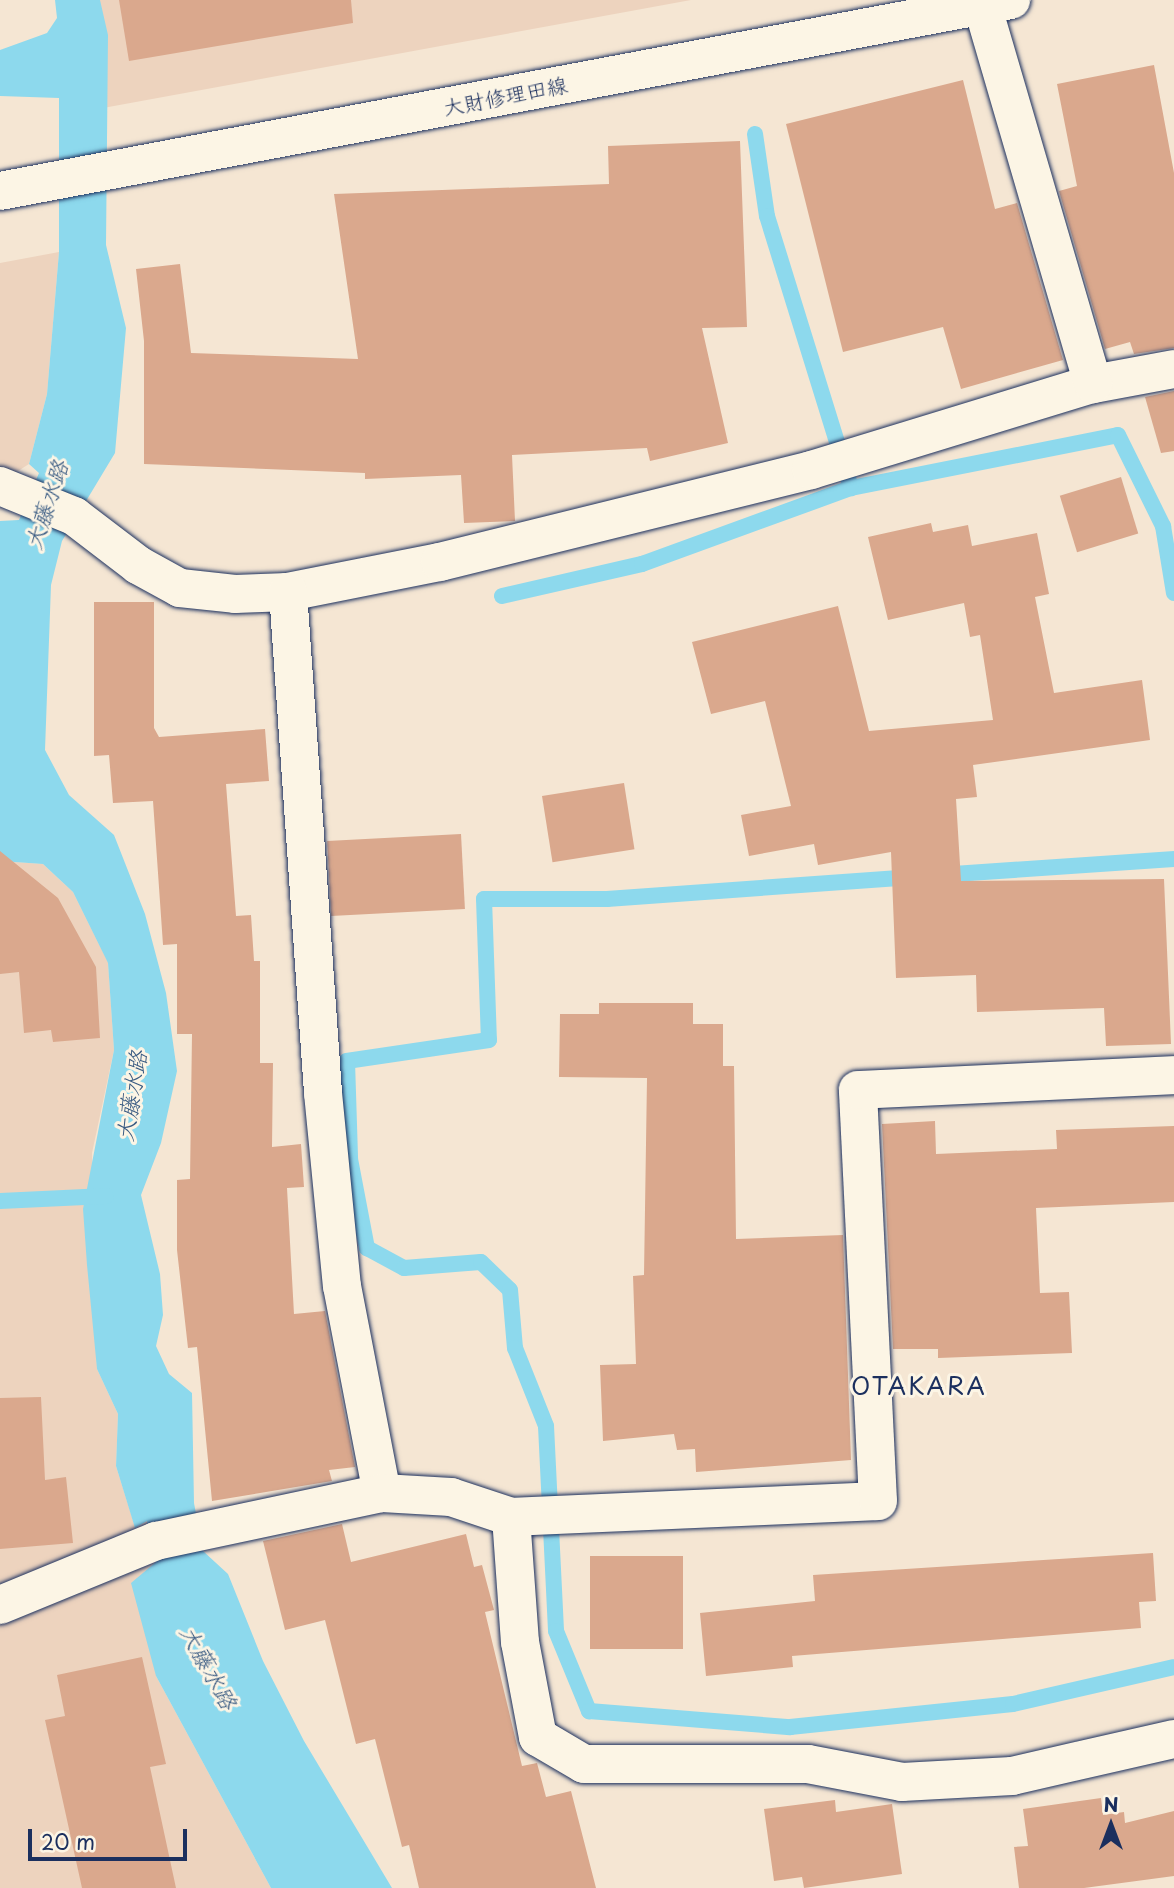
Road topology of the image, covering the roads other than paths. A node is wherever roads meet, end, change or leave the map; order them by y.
1 (991, 2) edge
2 (0, 191) edge
3 (1174, 369) edge
4 (1093, 384) junction
5 (11, 489) edge
6 (288, 592) junction
7 (1174, 1075) edge
8 (382, 1493) junction
9 (536, 1516) junction
10 (0, 1605) edge
11 (1174, 1739) edge

1 - 2 street, 大財修理田線
1 - 4 street
3 - 4 street
4 - 6 street
5 - 6 street
6 - 8 street
7 - 9 street
8 - 9 street
8 - 10 street
9 - 11 street

